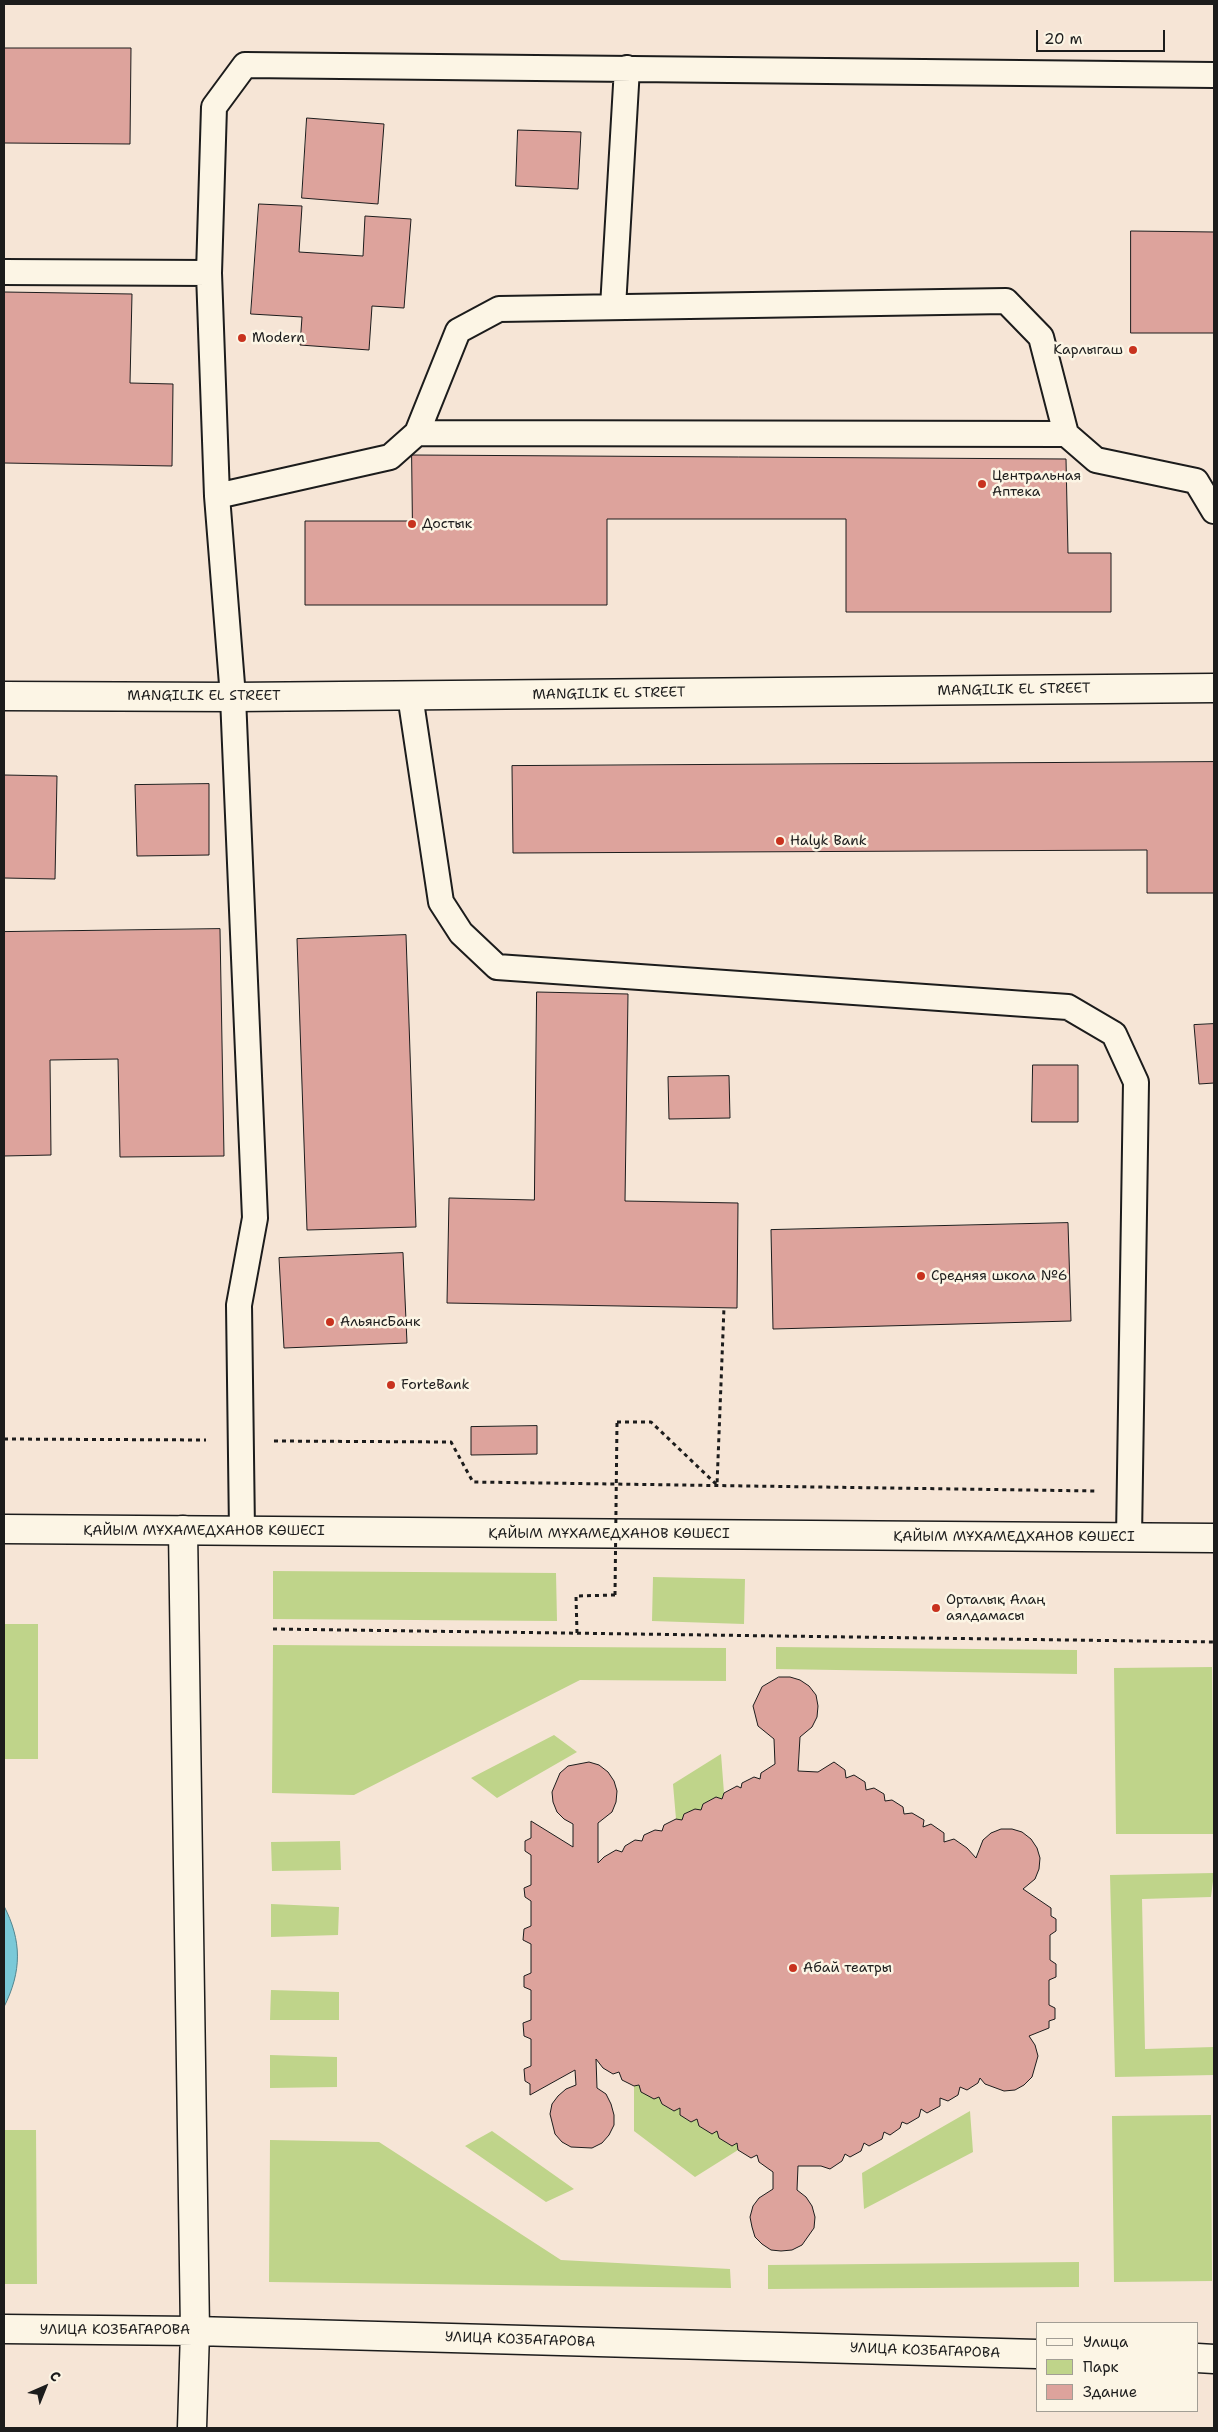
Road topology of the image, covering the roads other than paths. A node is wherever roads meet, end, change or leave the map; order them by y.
1 (627, 68) junction
2 (1214, 75) edge
3 (4, 272) edge
4 (209, 273) junction
5 (613, 307) junction
6 (417, 433) junction
7 (1066, 434) junction
8 (216, 496) junction
9 (1214, 512) edge
10 (1214, 688) edge
11 (410, 695) junction
12 (4, 696) edge
13 (233, 697) junction
14 (4, 1529) edge
15 (183, 1530) junction
16 (242, 1531) junction
17 (1129, 1538) junction
18 (1214, 1538) edge
19 (4, 2329) edge
20 (195, 2330) junction
21 (1036, 2354) edge
22 (1198, 2358) edge
23 (1214, 2359) edge
24 (192, 2428) edge

1 - 2 lane
1 - 4 lane
1 - 5 lane
3 - 4 lane
4 - 8 lane
5 - 6 lane
5 - 7 lane
6 - 7 lane
6 - 8 lane
7 - 9 lane
8 - 13 lane
10 - 11 street, MANGILIK EL STREET
11 - 13 street, MANGILIK EL STREET
11 - 17 lane
12 - 13 street, MANGILIK EL STREET
13 - 16 lane
14 - 15 street, ҚАЙЫМ МҰХАМЕДХАНОВ КӨШЕСІ
15 - 16 street, ҚАЙЫМ МҰХАМЕДХАНОВ КӨШЕСІ
15 - 20 street
16 - 17 street, ҚАЙЫМ МҰХАМЕДХАНОВ КӨШЕСІ
17 - 18 street, ҚАЙЫМ МҰХАМЕДХАНОВ КӨШЕСІ
19 - 20 street, УЛИЦА КОЗБАГАРОВА
20 - 21 street, УЛИЦА КОЗБАГАРОВА
20 - 24 street
22 - 23 street

